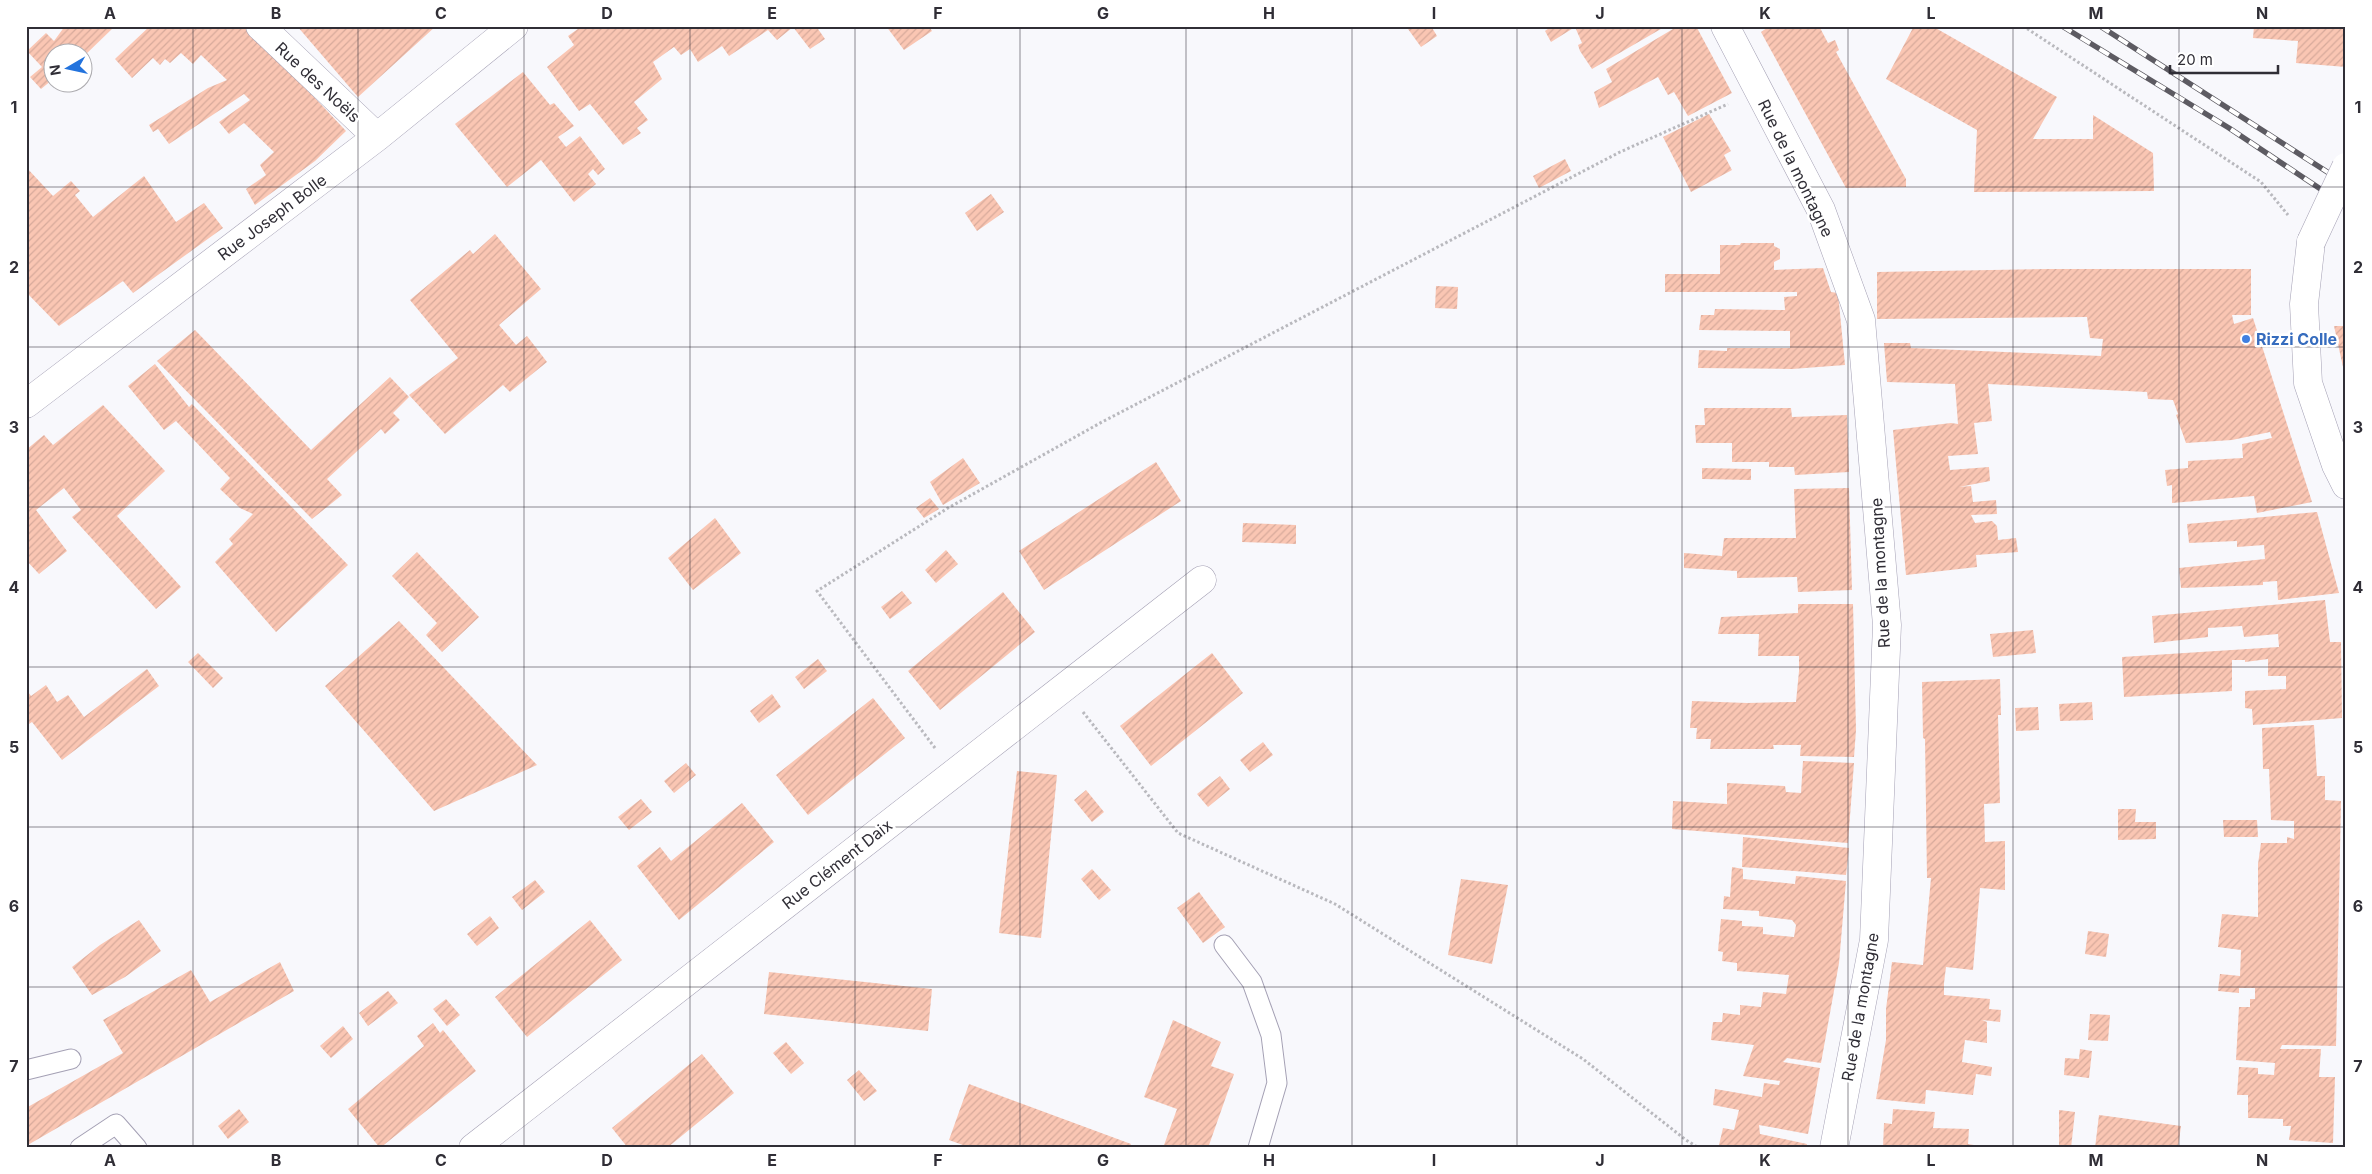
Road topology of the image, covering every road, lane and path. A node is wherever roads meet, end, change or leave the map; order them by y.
1 (260, 26) edge
2 (514, 26) edge
3 (1725, 26) edge
4 (2023, 26) edge
5 (1759, 90) junction
6 (377, 137) junction
7 (2346, 167) edge
8 (2311, 242) junction
9 (26, 404) edge
10 (2346, 485) edge
11 (1202, 580) dead end
12 (1063, 687) junction
13 (954, 773) junction
14 (1224, 945) dead end
15 (71, 1059) dead end
16 (26, 1070) edge
17 (80, 1148) edge
18 (137, 1148) edge
19 (472, 1148) edge
20 (1258, 1148) edge
21 (1699, 1148) edge
22 (1834, 1148) edge

1 - 6 street, Rue des Noëls
2 - 6 street, Rue Joseph Bolle
3 - 5 street, Rue de la montagne
4 - 8 path
5 - 13 path
5 - 22 street, Rue de la montagne
6 - 9 street, Rue Joseph Bolle
7 - 8 street, bridge
8 - 10 street
11 - 12 street, Rue Clément Daix
12 - 13 street, Rue Clément Daix
12 - 21 path
13 - 19 street, Rue Clément Daix
14 - 20 lane
15 - 16 lane
17 - 18 lane

